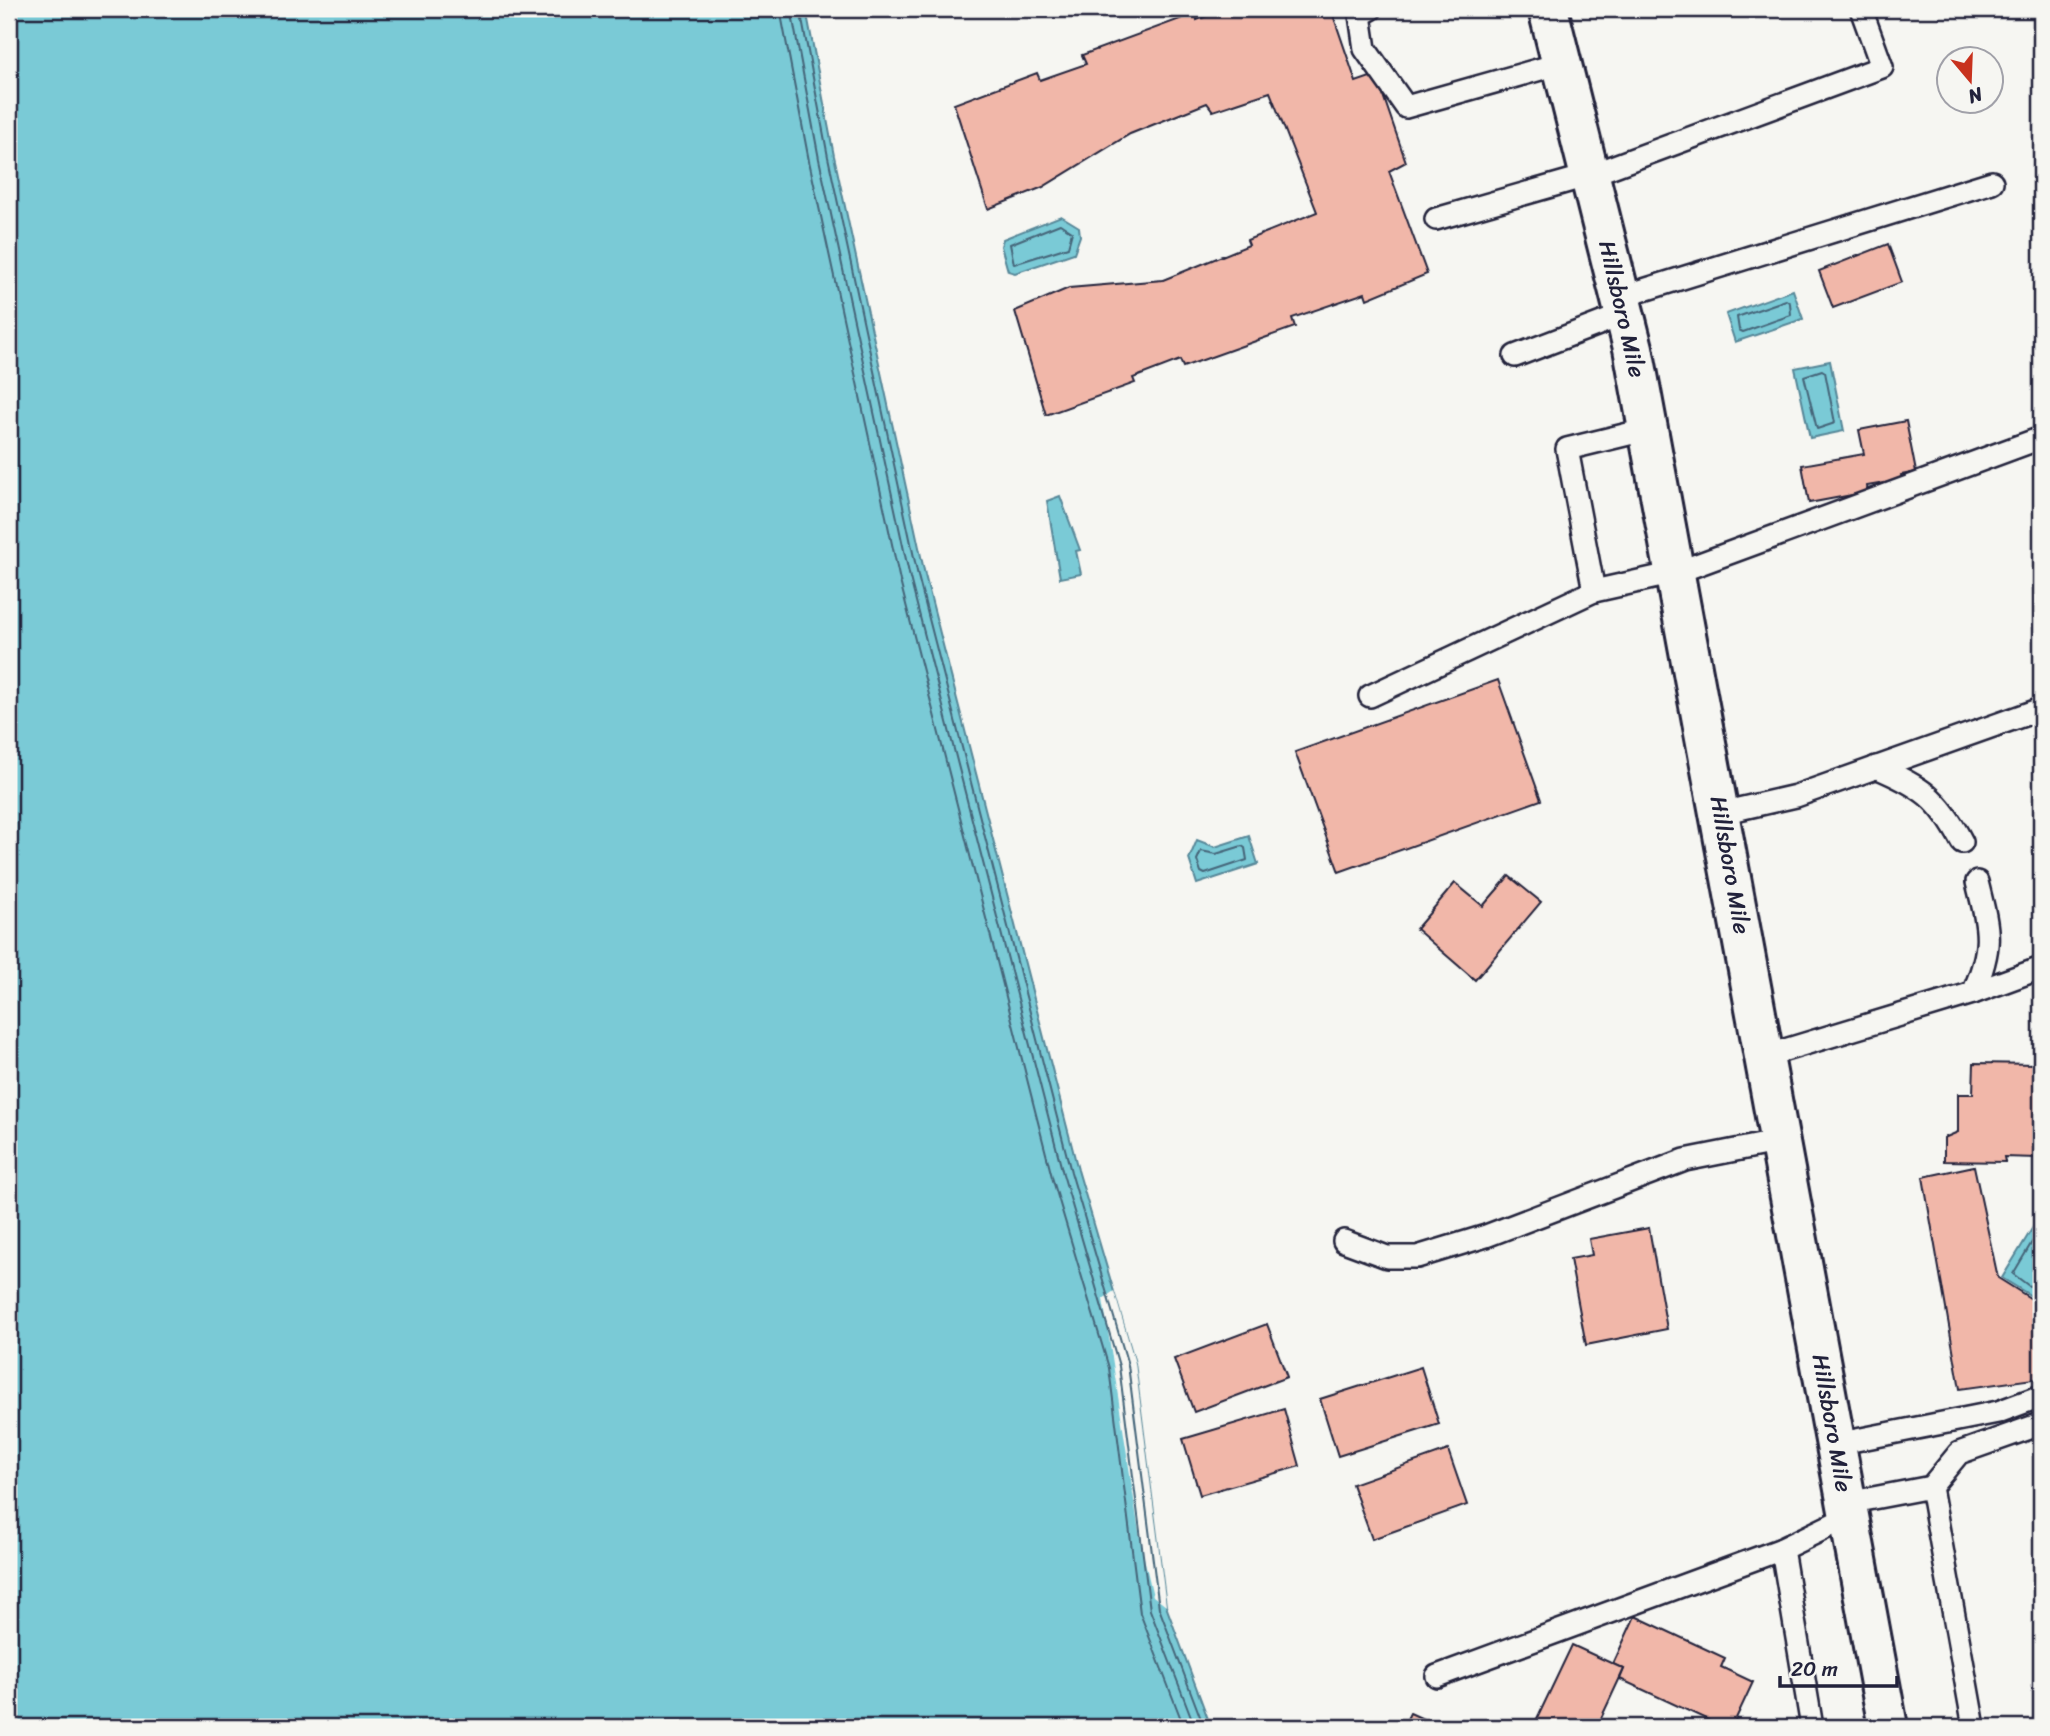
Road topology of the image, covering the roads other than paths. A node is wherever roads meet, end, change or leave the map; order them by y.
1 (1371, 9) edge
2 (1548, 9) edge
3 (1861, 9) edge
4 (1562, 63) junction
5 (1590, 175) junction
6 (1992, 182) dead end
7 (1436, 219) dead end
8 (1623, 305) junction
9 (1515, 356) dead end
10 (1648, 429) junction
11 (2041, 438) edge
12 (1675, 573) junction
13 (1594, 591) junction
14 (1370, 696) dead end
15 (2041, 709) edge
16 (1876, 767) junction
17 (1721, 813) junction
18 (1962, 842) dead end
19 (1977, 882) dead end
20 (2041, 968) edge
21 (1973, 993) junction
22 (1765, 1056) junction
23 (1781, 1141) junction
24 (1344, 1241) dead end
25 (2041, 1396) edge
26 (2041, 1424) edge
27 (1836, 1444) junction
28 (1931, 1487) junction
29 (1848, 1510) junction
30 (1782, 1549) junction
31 (1437, 1676) dead end
32 (1812, 1727) edge
33 (1888, 1727) edge
34 (1974, 1727) edge

1 - 4 lane
2 - 4 main road, Hillsboro Mile
3 - 5 lane
4 - 5 main road, Hillsboro Mile
5 - 7 lane
5 - 8 main road, Hillsboro Mile
6 - 8 lane
8 - 9 lane
8 - 10 main road, Hillsboro Mile
10 - 12 main road, Hillsboro Mile
10 - 13 lane
11 - 12 lane
12 - 13 lane
12 - 17 main road, Hillsboro Mile
13 - 14 lane
15 - 16 lane
16 - 17 lane
16 - 18 lane
17 - 22 main road, Hillsboro Mile
19 - 21 lane
20 - 21 lane
21 - 22 lane
22 - 23 main road, Hillsboro Mile
23 - 24 lane
23 - 27 main road, Hillsboro Mile
25 - 27 lane
26 - 28 lane
27 - 29 main road, Hillsboro Mile
28 - 29 lane
28 - 34 lane
29 - 30 lane
29 - 33 main road, Hillsboro Mile
30 - 31 lane
30 - 32 lane

